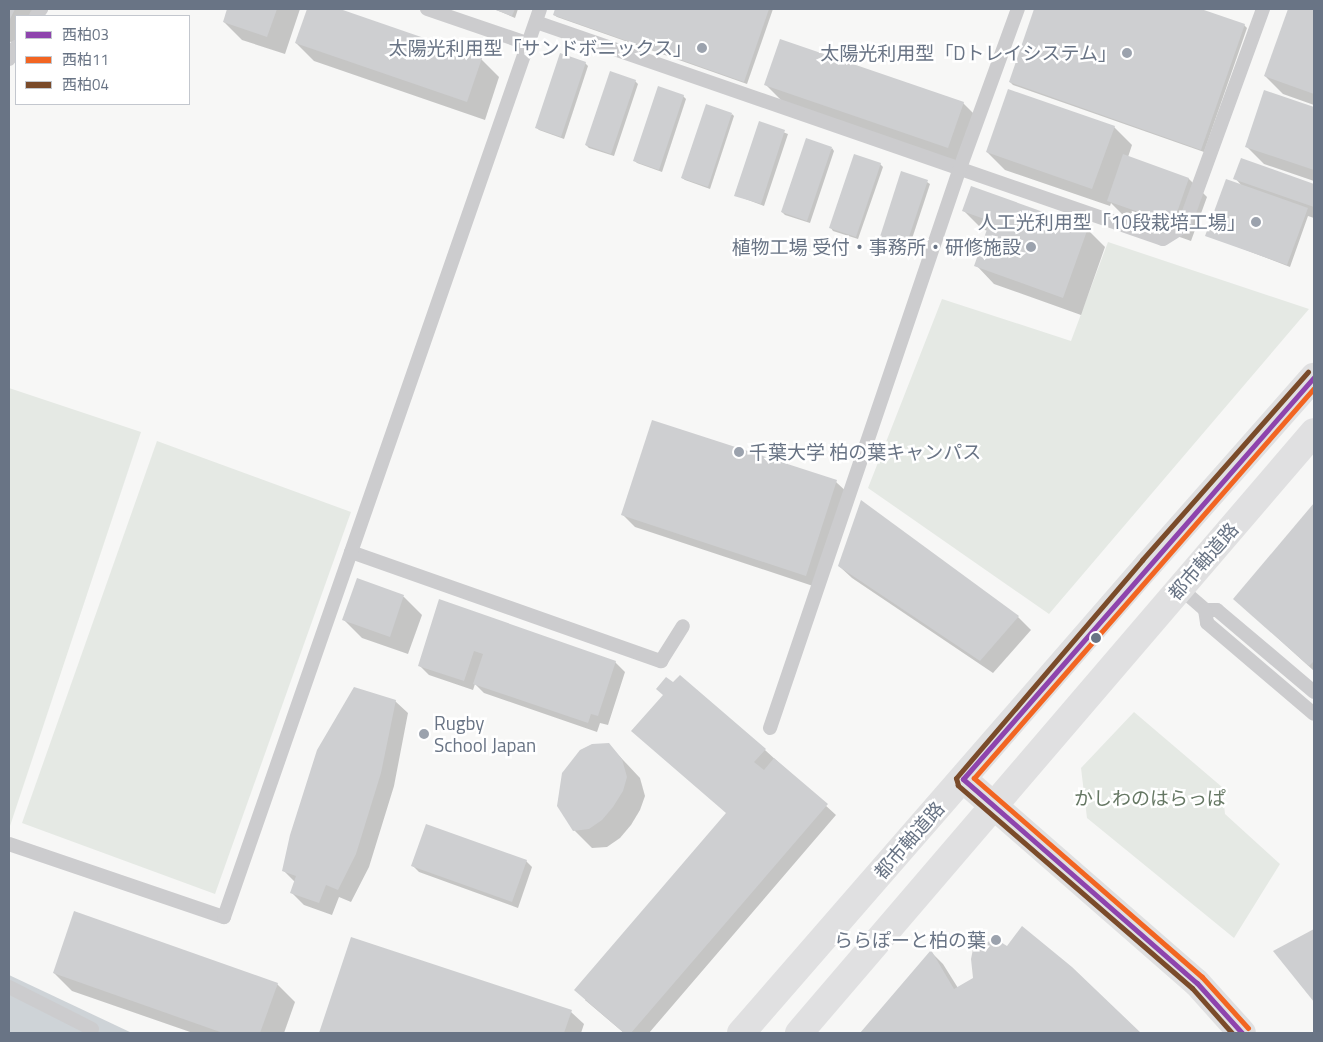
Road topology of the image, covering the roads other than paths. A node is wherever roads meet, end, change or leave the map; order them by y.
1 (427, 9) edge
2 (1018, 9) edge
3 (1263, 9) edge
4 (538, 15) edge
5 (529, 44) junction
6 (960, 168) junction
7 (1314, 377) edge
8 (1314, 432) edge
9 (351, 552) junction
10 (1180, 588) junction
11 (1205, 610) junction
12 (684, 626) dead end
13 (1248, 636) junction
14 (1237, 649) junction
15 (1314, 692) edge
16 (1314, 714) edge
17 (770, 728) dead end
18 (963, 779) junction
19 (994, 806) junction
20 (9, 844) edge
21 (9, 987) edge
22 (92, 1029) dead end
23 (742, 1033) edge
24 (799, 1033) edge
25 (1242, 1033) edge

1 - 5 lane
2 - 6 lane
3 - 6 lane
4 - 5 lane
4 - 6 lane
5 - 9 lane
6 - 17 lane
7 - 18 main road, 都市軸道路
8 - 10 main road, 都市軸道路
9 - 12 lane
9 - 20 lane
10 - 11 lane
10 - 19 main road, 都市軸道路
11 - 13 lane
11 - 14 lane
13 - 14 lane
13 - 15 lane
14 - 16 lane
18 - 19 main road
18 - 23 main road, 都市軸道路
19 - 24 main road, 都市軸道路
19 - 25 main road
21 - 22 lane

